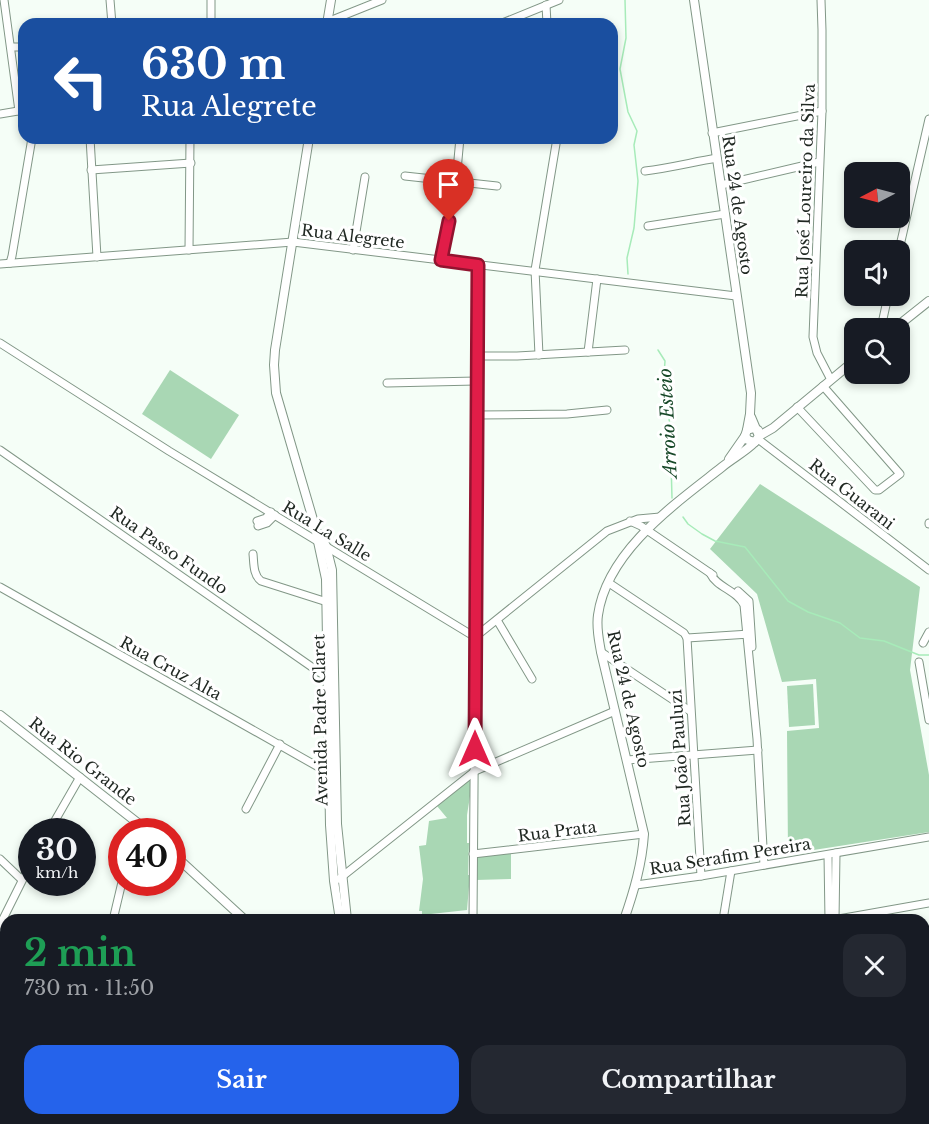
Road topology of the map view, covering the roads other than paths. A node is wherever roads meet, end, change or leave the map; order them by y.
1 (4, 0) edge
2 (110, 0) edge
3 (211, 0) edge
4 (331, 0) edge
5 (382, 0) edge
6 (558, 0) edge
7 (694, 0) edge
8 (821, 0) edge
9 (546, 5) junction
10 (112, 18) edge
11 (211, 18) edge
12 (328, 18) edge
13 (339, 18) edge
14 (515, 18) edge
15 (547, 18) edge
16 (11, 47) junction
17 (18, 47) edge
18 (18, 92) edge
19 (18, 111) edge
20 (822, 111) junction
21 (0, 114) edge
22 (929, 119) edge
23 (712, 133) junction
24 (31, 144) edge
25 (90, 144) edge
26 (190, 144) edge
27 (308, 144) edge
28 (459, 144) edge
29 (555, 144) edge
30 (717, 158) junction
31 (819, 162) junction
32 (191, 163) junction
33 (91, 170) junction
34 (645, 171) dead end
35 (405, 176) dead end
36 (365, 177) dead end
37 (456, 181) junction
38 (721, 185) junction
39 (497, 186) dead end
40 (725, 214) junction
41 (648, 226) dead end
42 (900, 240) edge
43 (293, 242) junction
44 (189, 250) junction
45 (353, 250) junction
46 (97, 257) junction
47 (441, 260) junction
48 (10, 263) junction
49 (0, 264) edge
50 (478, 265) junction
51 (536, 270) junction
52 (597, 279) junction
53 (736, 296) junction
54 (929, 302) edge
55 (908, 318) edge
56 (0, 343) edge
57 (625, 350) dead end
58 (588, 351) junction
59 (539, 355) junction
60 (477, 356) junction
61 (844, 368) edge
62 (830, 378) junction
63 (476, 381) junction
64 (387, 383) dead end
65 (823, 386) junction
66 (797, 407) junction
67 (607, 410) dead end
68 (750, 414) junction
69 (476, 416) junction
70 (746, 433) junction
71 (758, 436) junction
72 (0, 450) edge
73 (728, 462) junction
74 (273, 514) junction
75 (660, 517) junction
76 (630, 522) junction
77 (257, 523) dead end
78 (314, 523) junction
79 (646, 530) junction
80 (317, 540) junction
81 (326, 546) junction
82 (253, 554) dead end
83 (929, 570) edge
84 (609, 583) junction
85 (0, 587) edge
86 (327, 602) junction
87 (497, 620) junction
88 (929, 632) edge
89 (749, 634) junction
90 (475, 637) junction
91 (687, 638) junction
92 (923, 643) dead end
93 (601, 652) junction
94 (919, 662) dead end
95 (330, 675) junction
96 (532, 679) dead end
97 (926, 686) edge
98 (332, 695) junction
99 (615, 711) junction
100 (690, 711) junction
101 (0, 715) edge
102 (929, 720) edge
103 (280, 744) junction
104 (758, 750) junction
105 (694, 754) junction
106 (627, 760) junction
107 (475, 771) junction
108 (329, 772) junction
109 (80, 777) junction
110 (246, 809) dead end
111 (56, 818) edge
112 (132, 818) edge
113 (644, 834) junction
114 (929, 837) edge
115 (474, 854) junction
116 (832, 854) junction
117 (0, 858) edge
118 (764, 865) junction
119 (186, 866) edge
120 (731, 871) junction
121 (18, 876) edge
122 (701, 876) junction
123 (337, 880) junction
124 (636, 885) junction
125 (18, 886) edge
126 (119, 896) edge
127 (929, 903) edge
128 (5, 914) edge
129 (114, 914) edge
130 (239, 914) edge
131 (340, 914) edge
132 (346, 914) edge
133 (473, 914) edge
134 (626, 914) edge
135 (724, 914) edge
136 (833, 914) edge
137 (863, 914) edge

1 - 16 street
2 - 10 street
3 - 11 street
4 - 12 main road
5 - 13 street
6 - 9 street
7 - 23 main road, Rua 24 de Agosto
8 - 20 street, Rua José Loureiro da Silva
9 - 14 street
9 - 15 street
16 - 17 street
16 - 18 street
19 - 21 street
20 - 23 street
20 - 31 street, Rua José Loureiro da Silva
22 - 42 street
23 - 30 main road, Rua 24 de Agosto
24 - 48 street
25 - 33 street
26 - 32 street
27 - 43 main road, Avenida Padre Claret
28 - 37 street
29 - 51 street
30 - 34 street
30 - 38 main road, Rua 24 de Agosto
31 - 38 street
31 - 62 street, Rua José Loureiro da Silva
32 - 33 street
32 - 44 street
33 - 46 street
35 - 37 street
36 - 45 street
37 - 39 street
37 - 47 street
38 - 40 main road, Rua 24 de Agosto
40 - 41 street
40 - 53 main road, Rua 24 de Agosto
43 - 44 street, Rua Alegrete
43 - 45 street, Rua Alegrete
43 - 78 main road, Avenida Padre Claret
44 - 46 street, Rua Alegrete
45 - 47 street, Rua Alegrete
46 - 48 street, Rua Alegrete
47 - 50 street, Rua Alegrete
48 - 49 street, Rua Alegrete
50 - 51 street, Rua Alegrete
50 - 60 street
51 - 52 street, Rua Alegrete
51 - 59 street
52 - 53 street, Rua Alegrete
52 - 58 street
53 - 68 main road, Rua 24 de Agosto
54 - 55 main road
56 - 74 street, Rua La Salle
57 - 58 street
58 - 59 street
59 - 60 street
60 - 63 street
61 - 62 main road
62 - 65 main road
63 - 64 street
63 - 69 street
65 - 66 main road
65 - 66 street
66 - 71 main road
67 - 69 street
68 - 70 main road, Rua 24 de Agosto
68 - 71 main road, Rua 24 de Agosto
69 - 90 street
70 - 71 main road
70 - 71 main road
70 - 73 main road, Rua 24 de Agosto
71 - 73 main road, Rua 24 de Agosto
71 - 83 street, Rua Guarani
72 - 95 street, Rua Passo Fundo
73 - 75 main road, Rua 24 de Agosto
74 - 77 street
74 - 80 street, Rua La Salle
75 - 76 street
75 - 79 main road, Rua 24 de Agosto
76 - 79 street
76 - 87 street
78 - 80 main road, Avenida Padre Claret
78 - 81 main road, Avenida Padre Claret
79 - 84 main road, Rua 24 de Agosto
79 - 89 street
80 - 81 street, Rua La Salle
80 - 86 main road, Avenida Padre Claret
81 - 90 street, Rua La Salle
81 - 95 main road, Avenida Padre Claret
82 - 86 street
84 - 91 street
84 - 93 main road, Rua 24 de Agosto
85 - 103 street, Rua Cruz Alta
86 - 95 main road, Avenida Padre Claret
87 - 90 street
87 - 96 street
88 - 92 street
89 - 91 street
89 - 104 street
90 - 107 street
91 - 100 street, Rua João Pauluzi
93 - 99 main road, Rua 24 de Agosto
93 - 100 street
94 - 97 street
95 - 98 main road, Avenida Padre Claret
97 - 102 street
98 - 108 main road, Avenida Padre Claret
98 - 123 main road, Avenida Padre Claret
99 - 106 main road, Rua 24 de Agosto
99 - 107 street
100 - 105 street, Rua João Pauluzi
101 - 109 main road, Rua Rio Grande
103 - 108 street, Rua Cruz Alta
103 - 110 street
104 - 105 street
104 - 118 street
105 - 106 street
105 - 122 street, Rua João Pauluzi
106 - 113 main road, Rua 24 de Agosto
107 - 115 street
107 - 123 street
108 - 123 main road, Avenida Padre Claret
109 - 111 street
109 - 112 main road, Rua Rio Grande
113 - 115 street, Rua Prata
113 - 124 main road, Rua 24 de Agosto
114 - 116 street, Rua Serafim Pereira
115 - 133 street
116 - 118 street, Rua Serafim Pereira
116 - 136 street
117 - 121 street
118 - 120 street, Rua Serafim Pereira
119 - 130 main road
120 - 122 street, Rua Serafim Pereira
120 - 135 street
122 - 124 street, Rua Serafim Pereira
123 - 131 main road, Avenida Padre Claret
123 - 132 main road, Avenida Padre Claret
124 - 134 main road, Rua 24 de Agosto
125 - 128 street
126 - 129 street
127 - 137 street

